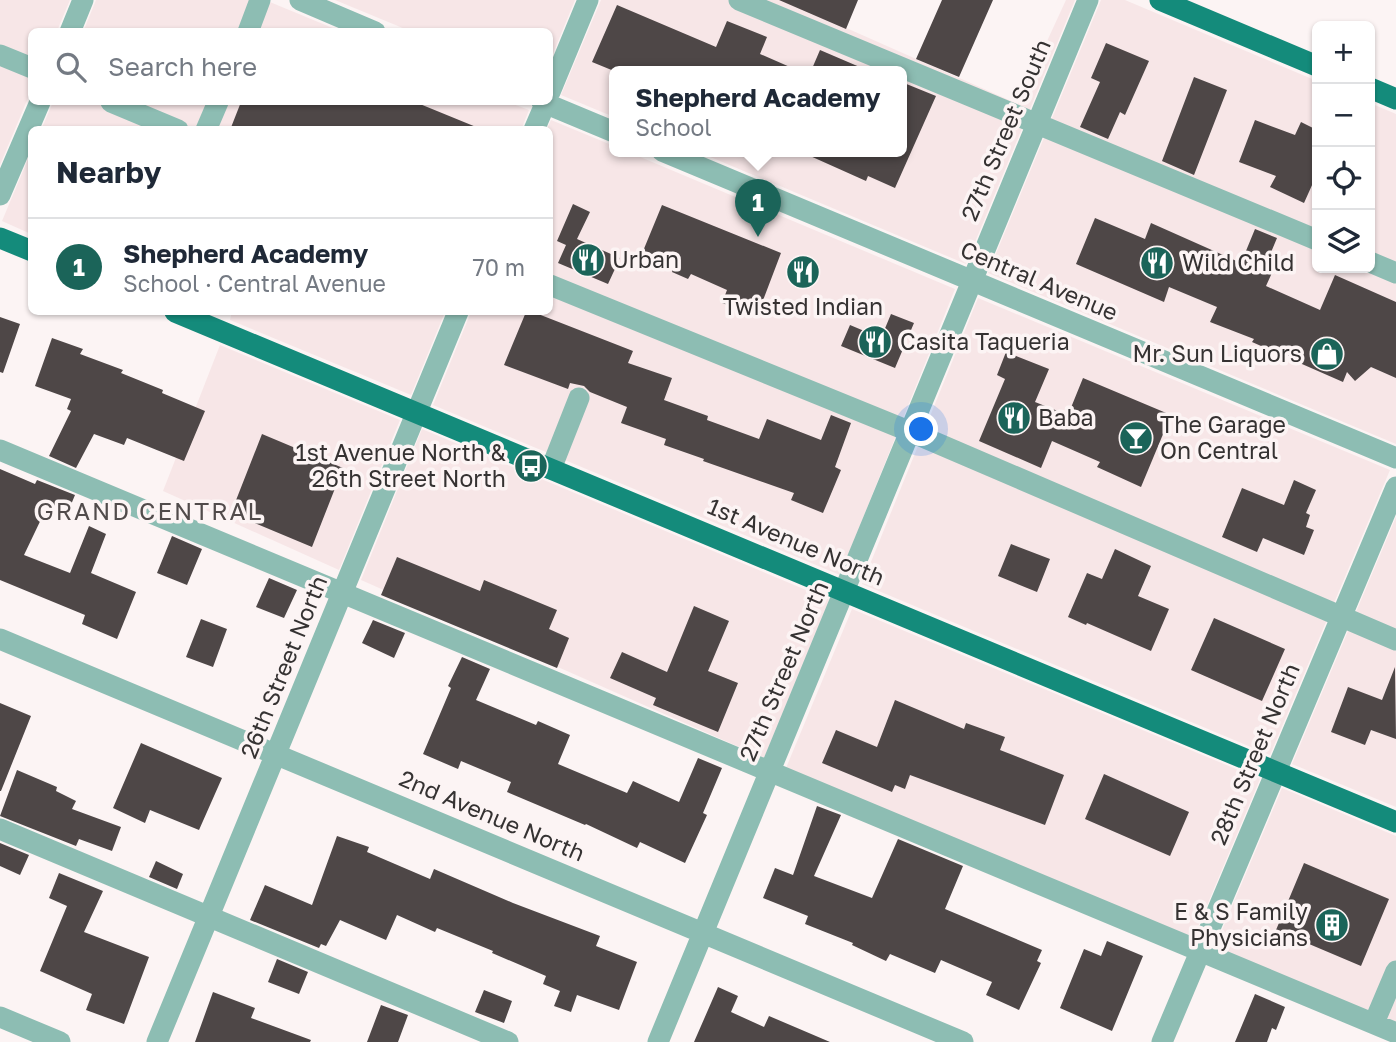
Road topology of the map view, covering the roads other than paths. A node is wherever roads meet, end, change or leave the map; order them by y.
1 (83, 0) edge
2 (260, 0) edge
3 (300, 0) edge
4 (588, 0) edge
5 (739, 0) edge
6 (1088, 0) edge
7 (1160, 0) edge
8 (71, 28) edge
9 (249, 28) edge
10 (366, 28) edge
11 (0, 55) edge
12 (1312, 64) edge
13 (28, 66) edge
14 (898, 66) edge
15 (907, 70) edge
16 (553, 82) edge
17 (1375, 90) edge
18 (1396, 99) edge
19 (553, 102) edge
20 (39, 105) edge
21 (118, 105) edge
22 (217, 105) edge
23 (544, 105) edge
24 (1037, 124) junction
25 (30, 126) edge
26 (168, 126) edge
27 (208, 126) edge
28 (536, 126) edge
29 (28, 130) edge
30 (609, 130) edge
31 (676, 157) edge
32 (0, 195) edge
33 (0, 238) edge
34 (1312, 238) edge
35 (28, 249) edge
36 (1375, 264) edge
37 (1396, 273) edge
38 (972, 281) junction
39 (553, 286) edge
40 (182, 315) edge
41 (457, 315) edge
42 (579, 398) dead end
43 (416, 412) junction
44 (911, 432) junction
45 (0, 450) edge
46 (1396, 458) edge
47 (551, 469) junction
48 (1396, 487) edge
49 (846, 592) junction
50 (343, 593) junction
51 (1341, 617) junction
52 (0, 639) edge
53 (1396, 640) edge
54 (276, 755) junction
55 (771, 771) junction
56 (1276, 771) junction
57 (1396, 822) edge
58 (0, 829) edge
59 (209, 917) junction
60 (704, 933) junction
61 (1201, 950) junction
62 (1396, 971) edge
63 (0, 1017) edge
64 (1374, 1023) junction
65 (1396, 1033) edge
66 (60, 1042) edge
67 (156, 1042) edge
68 (508, 1042) edge
69 (658, 1042) edge
70 (964, 1042) edge
71 (1162, 1042) edge

1 - 8 street
2 - 9 street
3 - 10 street
4 - 16 street
5 - 14 street
6 - 24 street, 27th Street South
7 - 12 main road
11 - 13 street
15 - 24 street
17 - 18 main road
19 - 30 street
20 - 25 street
21 - 26 street
22 - 27 street
23 - 28 street
24 - 34 street
24 - 38 street, 27th Street South
29 - 32 street
31 - 38 street, Central Avenue
33 - 35 main road
36 - 37 street
38 - 44 street, 27th Street North
38 - 46 street, Central Avenue
39 - 44 street
40 - 43 main road, 1st Avenue North
41 - 43 street, 26th Street North
42 - 47 street
43 - 47 main road, 1st Avenue North
43 - 50 street, 26th Street North
44 - 49 street, 27th Street North
44 - 51 street
45 - 50 street
47 - 49 main road, 1st Avenue North
48 - 51 street, 28th Street North
49 - 55 street, 27th Street North
49 - 56 main road, 1st Avenue North
50 - 54 street, 26th Street North
50 - 55 street
51 - 53 street
51 - 56 street, 28th Street North
52 - 54 street, 2nd Avenue North
54 - 59 street, 26th Street North
54 - 60 street, 2nd Avenue North
55 - 60 street, 27th Street North
55 - 61 street
56 - 57 main road, 1st Avenue North
56 - 61 street, 28th Street North
58 - 59 street
59 - 67 street, 26th Street North
59 - 68 street
60 - 69 street, 27th Street North
60 - 70 street, 2nd Avenue North
61 - 64 street
61 - 71 street, 28th Street North
62 - 64 street
63 - 66 street
64 - 65 street

